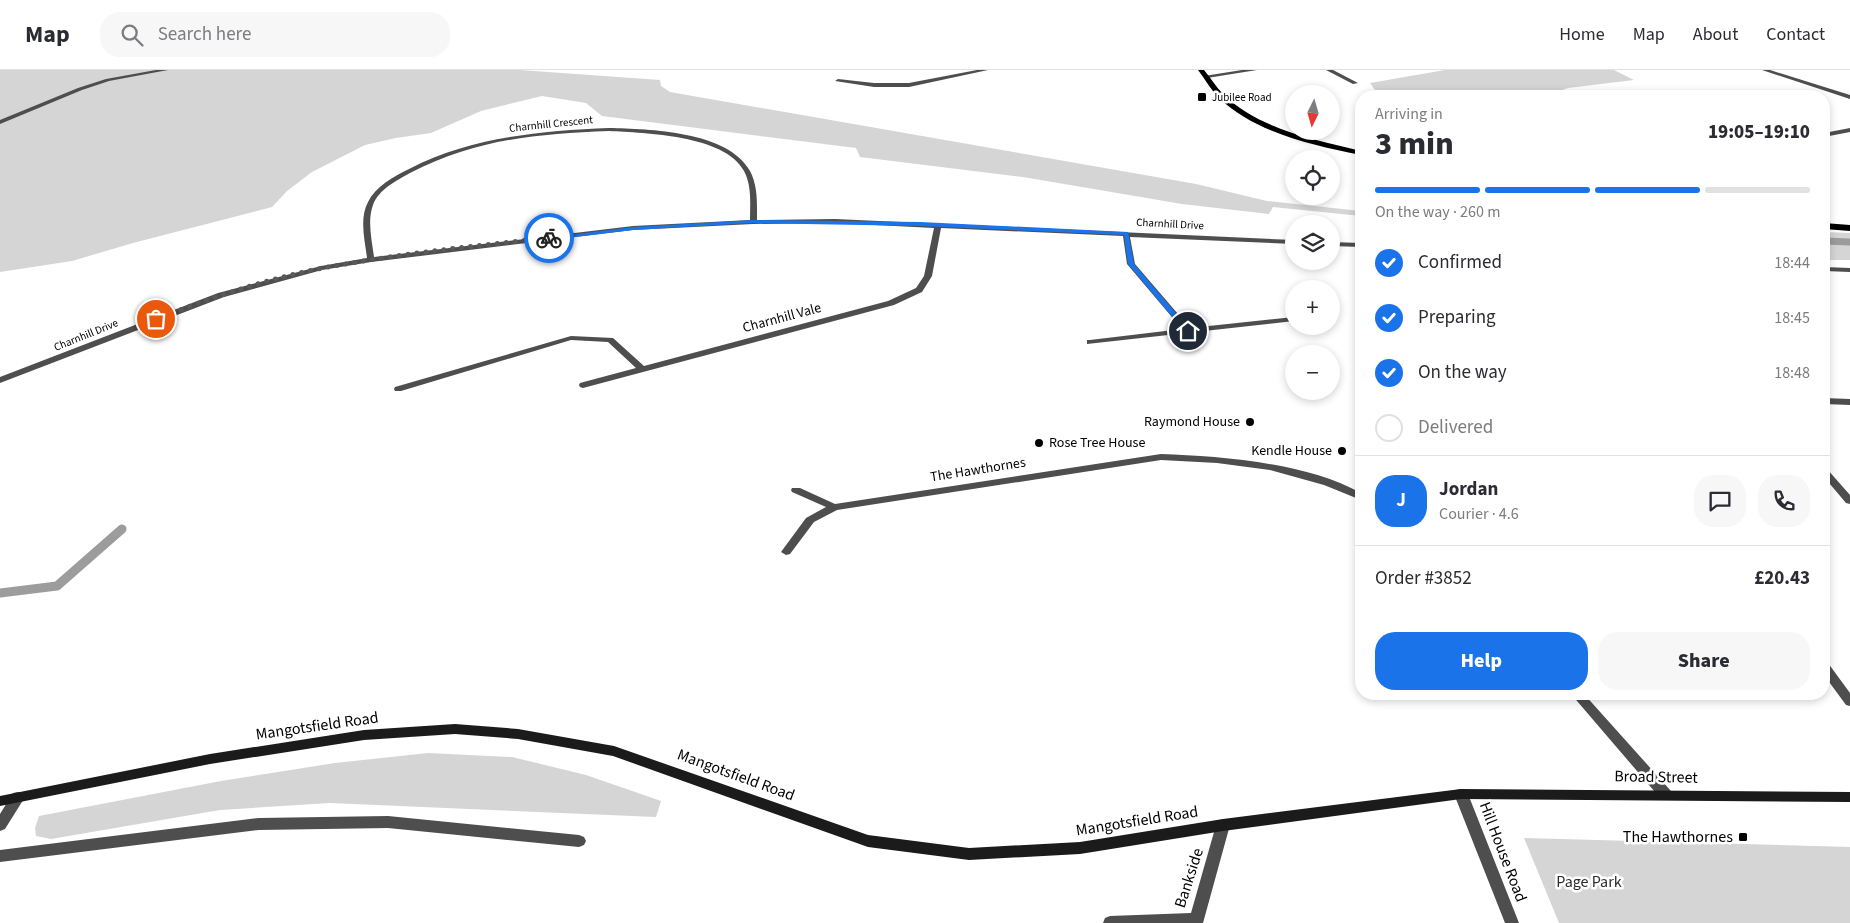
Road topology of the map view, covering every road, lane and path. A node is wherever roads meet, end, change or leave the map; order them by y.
1 (165, 70) edge
2 (985, 70) edge
3 (1201, 70) edge
4 (1254, 70) edge
5 (1329, 70) edge
6 (1765, 70) edge
7 (1207, 76) junction
8 (838, 81) dead end
9 (1355, 83) dead end
10 (1828, 90) edge
11 (1830, 91) edge
12 (1850, 97) edge
13 (0, 122) edge
14 (1850, 130) edge
15 (1830, 134) edge
16 (1355, 151) edge
17 (753, 222) junction
18 (938, 225) junction
19 (1830, 226) edge
20 (1850, 228) edge
21 (1126, 234) junction
22 (1285, 241) edge
23 (1340, 244) edge
24 (1355, 245) edge
25 (371, 260) junction
26 (1830, 268) edge
27 (1850, 270) edge
28 (1285, 320) edge
29 (1188, 331) junction
30 (1090, 342) dead end
31 (641, 368) junction
32 (0, 380) edge
33 (583, 385) dead end
34 (398, 389) dead end
35 (1830, 401) edge
36 (1850, 402) edge
37 (1830, 478) edge
38 (796, 490) dead end
39 (1355, 494) edge
40 (1850, 501) edge
41 (834, 507) junction
42 (786, 552) dead end
43 (1830, 674) edge
44 (1582, 700) edge
45 (1850, 702) edge
46 (1461, 794) junction
47 (1666, 795) junction
48 (18, 797) junction
49 (1850, 797) edge
50 (0, 801) edge
51 (0, 825) edge
52 (1223, 825) junction
53 (579, 842) dead end
54 (0, 856) edge
55 (1110, 923) edge
56 (1512, 923) edge

1 - 13 street
2 - 8 street
3 - 7 main road
4 - 7 street
5 - 9 street
6 - 10 street
7 - 16 main road
11 - 12 street
14 - 15 street
17 - 18 street, Charnhill Drive
17 - 25 street, Charnhill Drive
17 - 25 street, Charnhill Crescent
18 - 21 street, Charnhill Drive
18 - 31 street, Charnhill Vale
19 - 20 main road
21 - 22 street, Charnhill Drive
21 - 29 street
23 - 24 street
25 - 32 street, Charnhill Drive
26 - 27 street
28 - 29 street
29 - 30 street
31 - 33 street, Charnhill Vale
31 - 34 street
35 - 36 street
37 - 40 street
38 - 41 street
39 - 41 street, The Hawthornes
41 - 42 street, The Hawthornes
43 - 45 street
44 - 47 street
46 - 47 main road, Broad Street
46 - 52 main road, Mangotsfield Road
46 - 56 street, Hill House Road
47 - 49 main road, Broad Street
48 - 50 main road, Mangotsfield Road
48 - 51 street
48 - 52 main road, Mangotsfield Road
52 - 55 street, Bankside
53 - 54 street

